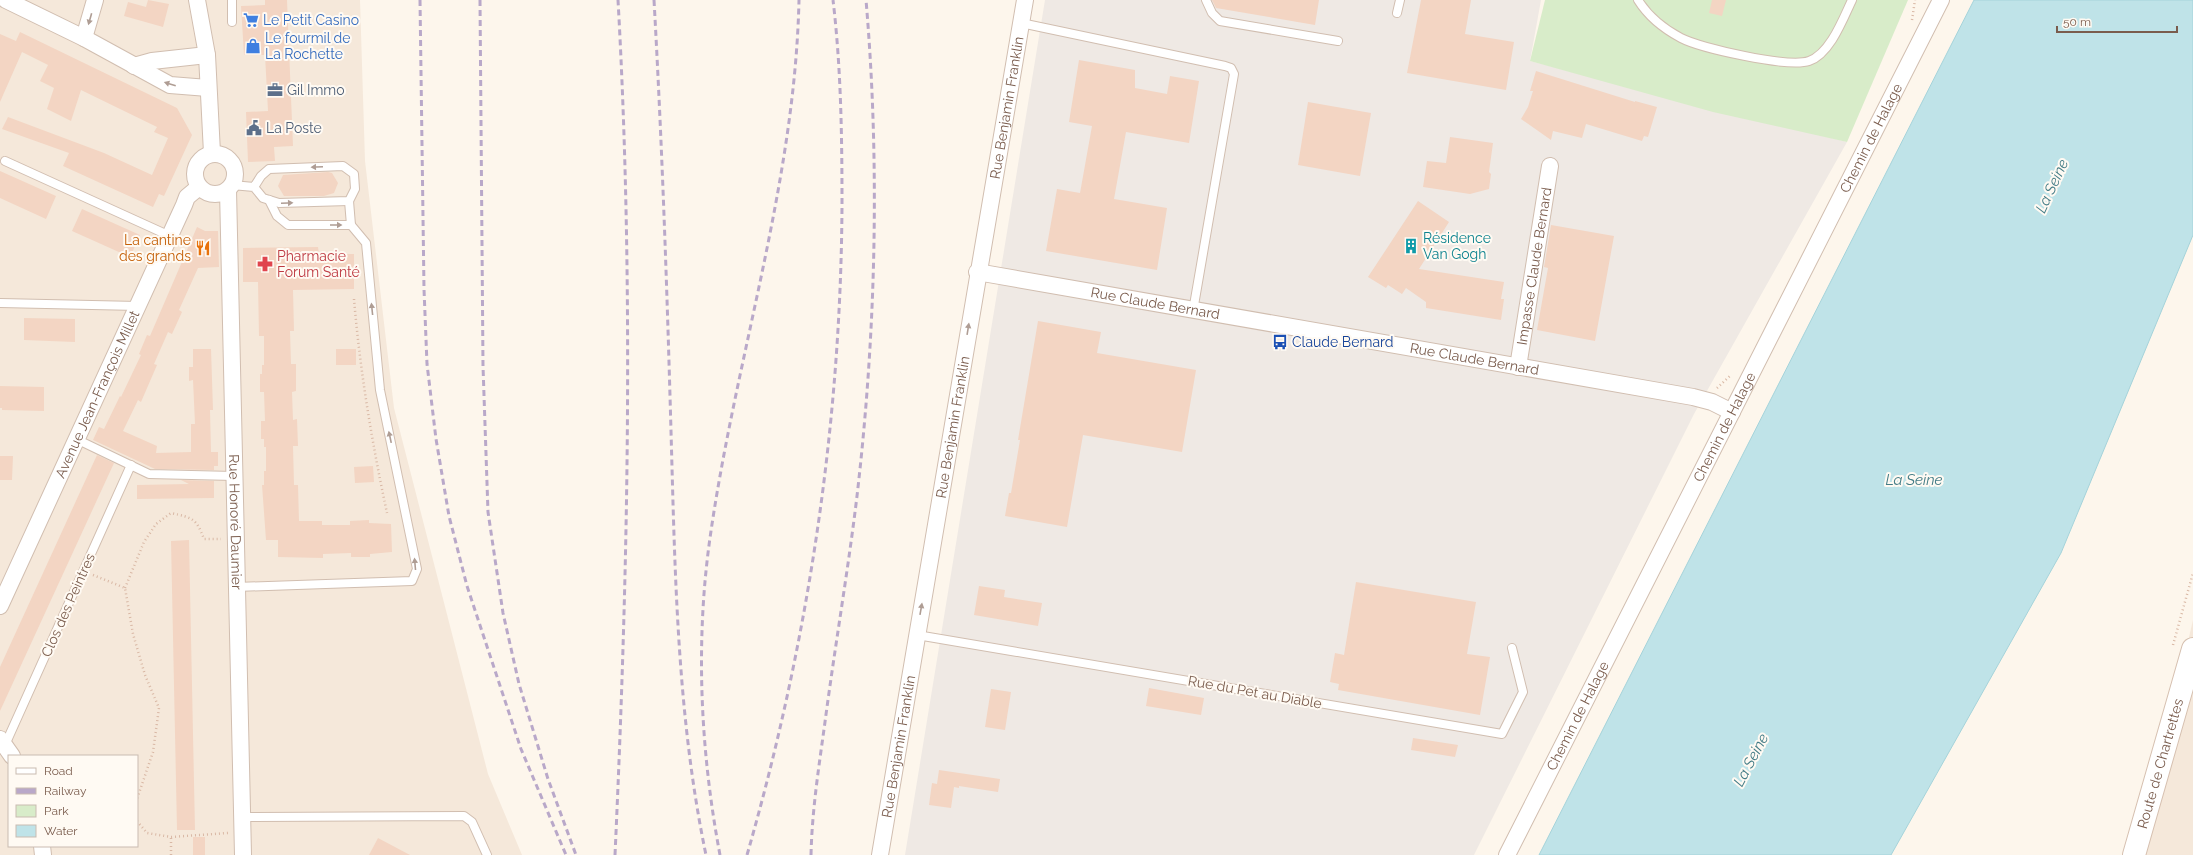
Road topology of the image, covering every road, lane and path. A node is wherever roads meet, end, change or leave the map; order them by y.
1 (6, 0) edge
2 (95, 0) edge
3 (197, 0) edge
4 (232, 0) edge
5 (1025, 0) edge
6 (1206, 0) edge
7 (1400, 0) edge
8 (1638, 0) edge
9 (1852, 0) edge
10 (1915, 0) edge
11 (1942, 0) edge
12 (1397, 13) dead end
13 (232, 22) dead end
14 (1021, 23) junction
15 (1911, 26) dead end
16 (84, 38) junction
17 (1338, 41) dead end
18 (207, 55) junction
19 (134, 66) junction
20 (208, 88) junction
21 (212, 153) junction
22 (5, 161) dead end
23 (1550, 166) dead end
24 (199, 187) junction
25 (230, 187) junction
26 (254, 187) junction
27 (269, 200) junction
28 (350, 201) junction
29 (351, 225) junction
30 (170, 236) junction
31 (977, 272) junction
32 (354, 299) dead end
33 (0, 303) edge
34 (138, 306) junction
35 (1193, 311) junction
36 (1518, 367) junction
37 (1732, 412) junction
38 (76, 440) junction
39 (131, 465) junction
40 (234, 476) junction
41 (387, 513) dead end
42 (235, 539) junction
43 (83, 571) junction
44 (236, 587) junction
45 (125, 588) junction
46 (0, 606) edge
47 (917, 635) junction
48 (1512, 648) dead end
49 (2193, 649) edge
50 (6, 747) edge
51 (138, 796) edge
52 (138, 822) edge
53 (242, 825) junction
54 (171, 837) junction
55 (171, 855) edge
56 (243, 855) edge
57 (487, 855) edge
58 (880, 855) edge
59 (1507, 855) edge
60 (2134, 855) edge

1 - 16 street
2 -> 16 street
3 - 18 street
4 - 13 lane
5 - 14 street, Rue Benjamin Franklin
6 - 17 lane
7 - 12 lane
8 - 9 lane
10 - 15 path
11 - 37 street, Chemin de Halage
14 - 31 street, Rue Benjamin Franklin
14 - 35 lane
16 - 19 street
18 - 19 street
18 - 20 street
20 -> 19 street
20 - 21 street
21 - 24 street
21 - 25 street
22 - 30 lane
23 - 36 street, Impasse Claude Bernard
24 - 25 street
24 - 30 street, Avenue Jean-François Millet
25 - 26 lane
25 - 40 street, Rue Honoré Daumier
26 - 27 lane
28 -> 26 lane
27 -> 28 lane
27 -> 29 lane
28 - 29 lane
44 -> 29 lane
30 - 34 street, Avenue Jean-François Millet
31 - 35 street, Rue Claude Bernard
47 -> 31 street, Rue Benjamin Franklin
32 - 41 path
33 - 34 lane
34 - 38 street, Avenue Jean-François Millet
35 - 36 street, Rue Claude Bernard
36 - 37 street, Rue Claude Bernard
37 - 59 street, Chemin de Halage
38 - 39 lane
38 - 46 street, Avenue Jean-François Millet
39 - 40 lane
39 - 43 lane, Clos des Peintres
40 - 42 street, Rue Honoré Daumier
42 - 44 street, Rue Honoré Daumier
42 - 45 path
43 - 45 path
43 - 50 lane, Clos des Peintres
44 - 53 street, Rue Honoré Daumier
45 - 51 path
47 - 48 lane, Rue du Pet au Diable
47 - 58 street, Rue Benjamin Franklin
49 - 60 main road, Route de Chartrettes
52 - 54 path
53 - 54 path
53 - 56 street, Rue Honoré Daumier
53 - 57 lane
54 - 55 path

